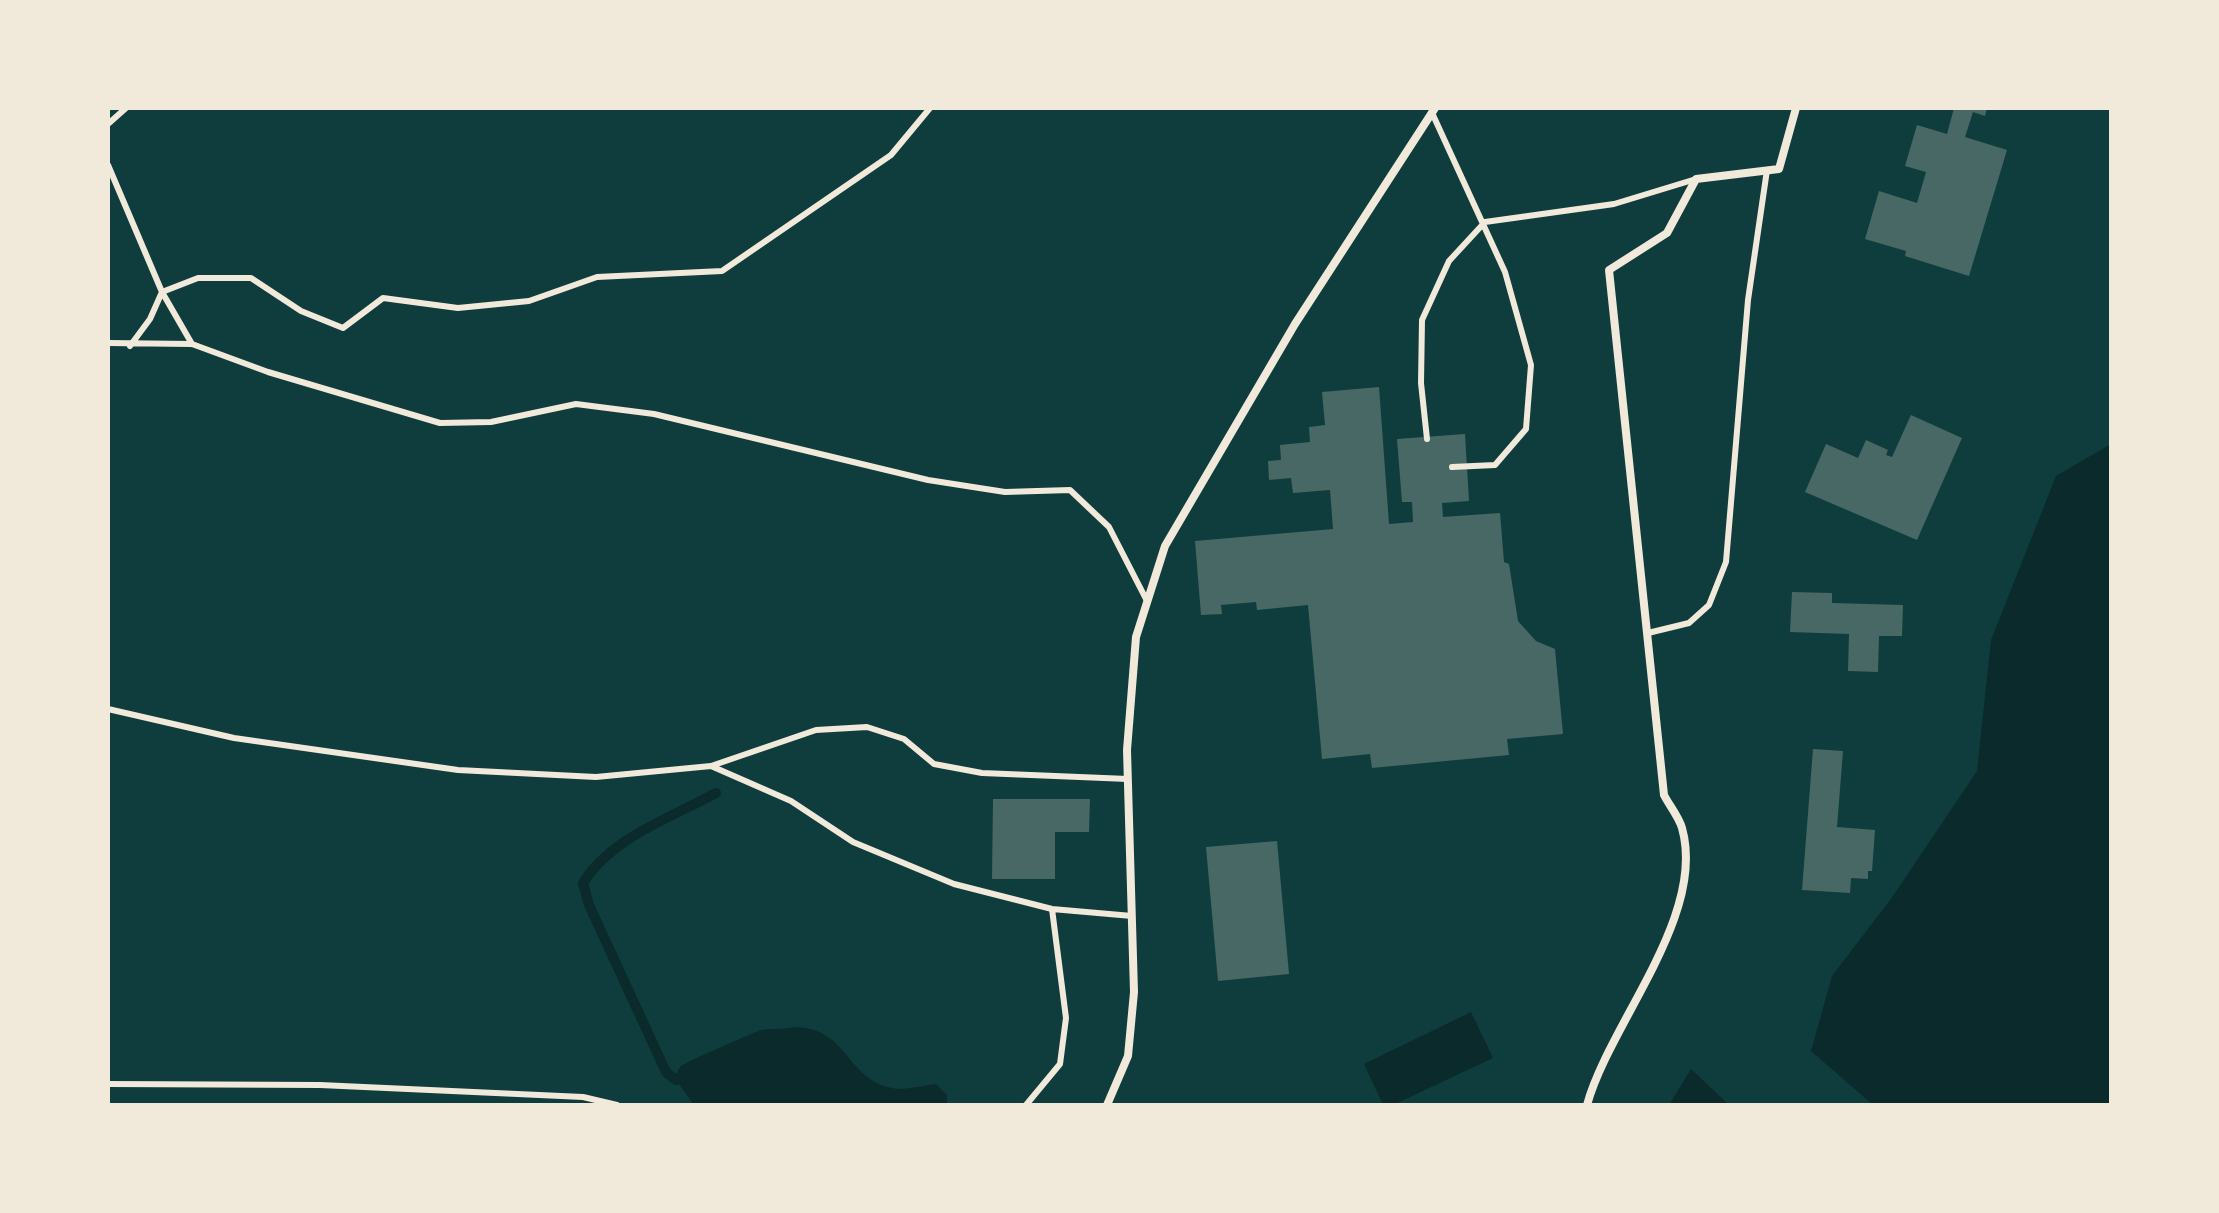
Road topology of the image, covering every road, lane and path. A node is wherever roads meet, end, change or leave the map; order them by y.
1 (126, 108) edge
2 (930, 108) edge
3 (1796, 108) edge
4 (1434, 112) edge
5 (108, 124) edge
6 (108, 165) edge
7 (1767, 170) junction
8 (1696, 179) junction
9 (1485, 222) junction
10 (162, 292) junction
11 (108, 343) edge
12 (192, 344) junction
13 (130, 346) junction
14 (1427, 439) dead end
15 (1452, 467) dead end
16 (1147, 601) junction
17 (1648, 633) junction
18 (108, 709) edge
19 (711, 766) junction
20 (1128, 779) junction
21 (1052, 909) junction
22 (1132, 916) junction
23 (108, 1084) edge
24 (617, 1105) edge
25 (1026, 1105) edge
26 (1107, 1105) edge
27 (1587, 1105) edge

1 - 5 lane
2 - 10 lane
3 - 7 street
4 - 9 lane
4 - 16 street
6 - 10 lane
7 - 8 street
7 - 17 lane
8 - 9 lane
8 - 17 street
9 - 14 lane
9 - 15 lane
10 - 12 lane
10 - 13 lane
11 - 13 lane
12 - 13 lane
12 - 16 lane
16 - 20 street
17 - 27 street
18 - 19 lane
19 - 20 lane
19 - 21 lane
20 - 22 street
21 - 22 lane
21 - 25 lane
22 - 26 street
23 - 24 lane

